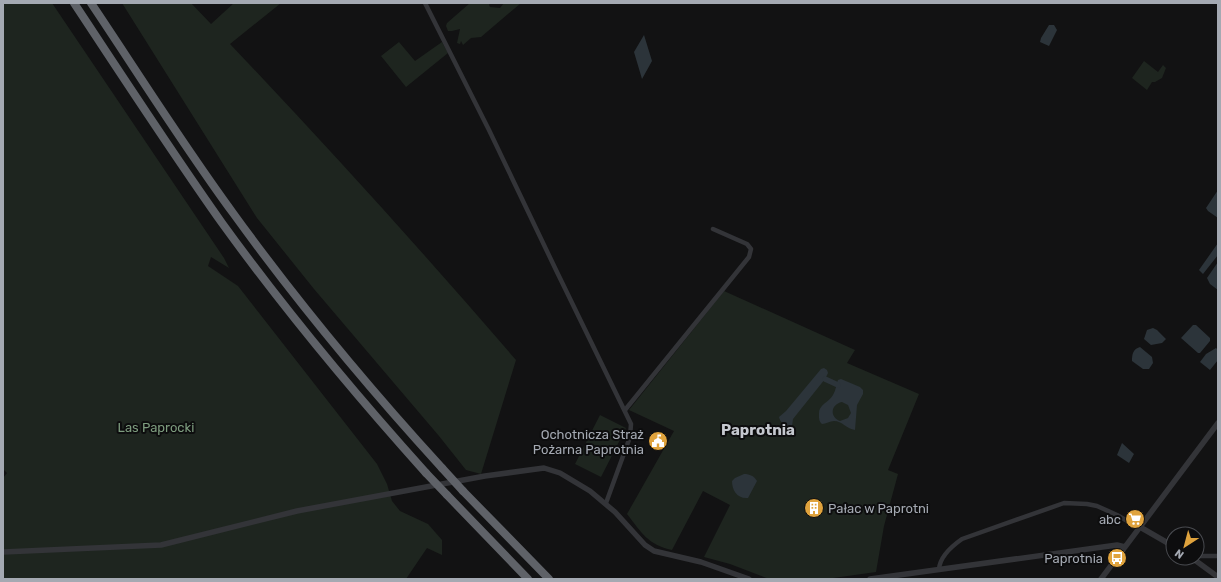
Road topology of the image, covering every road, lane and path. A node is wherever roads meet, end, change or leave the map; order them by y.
1 (74, 3) edge
2 (91, 3) edge
3 (425, 3) edge
4 (713, 229) dead end
5 (625, 410) junction
6 (1218, 423) edge
7 (606, 503) junction
8 (1140, 527) junction
9 (1165, 541) edge
10 (1125, 547) junction
11 (3, 552) edge
12 (1205, 556) edge
13 (1218, 556) edge
14 (1203, 566) edge
15 (939, 569) junction
16 (1218, 577) edge
17 (528, 579) edge
18 (549, 579) edge
19 (749, 579) edge
20 (870, 579) edge
21 (1102, 579) edge

1 - 17 highway, bridge
2 - 18 highway, bridge
3 - 5 street
4 - 5 street
5 - 7 street
6 - 8 street
7 - 11 street
7 - 19 street
8 - 9 street
8 - 10 street
8 - 15 street
10 - 15 street
10 - 21 street
12 - 13 street
14 - 16 street
15 - 20 street

